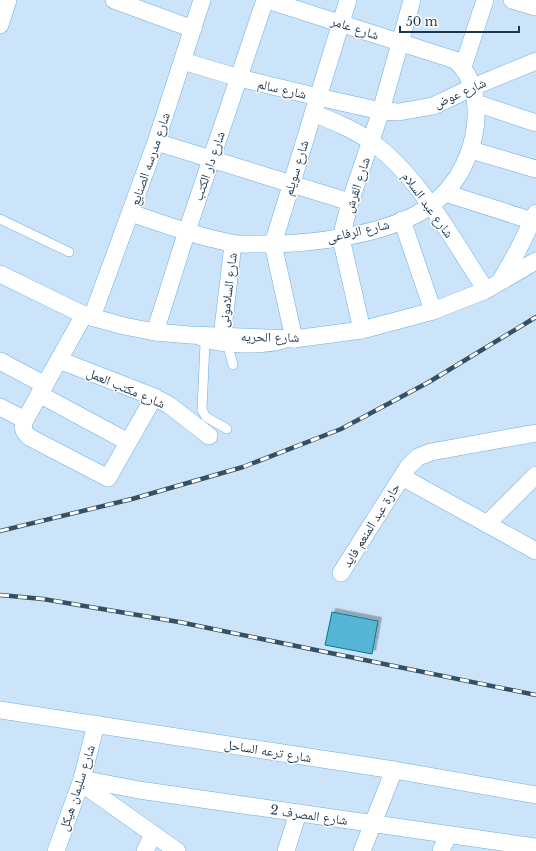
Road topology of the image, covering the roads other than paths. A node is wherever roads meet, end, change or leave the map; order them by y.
1 (8, 0) edge
2 (114, 0) edge
3 (202, 0) edge
4 (266, 0) edge
5 (348, 0) edge
6 (412, 0) edge
7 (485, 0) edge
8 (512, 0) edge
9 (536, 7) edge
10 (341, 24) junction
11 (0, 25) edge
12 (193, 29) junction
13 (401, 43) junction
14 (536, 61) edge
15 (183, 62) junction
16 (464, 67) junction
17 (239, 78) junction
18 (474, 95) junction
19 (315, 105) junction
20 (381, 111) junction
21 (536, 122) edge
22 (156, 142) junction
23 (371, 142) junction
24 (471, 150) junction
25 (211, 159) junction
26 (536, 169) edge
27 (291, 184) junction
28 (445, 193) junction
29 (350, 202) junction
30 (430, 206) junction
31 (131, 214) junction
32 (534, 217) edge
33 (0, 219) edge
34 (402, 220) junction
35 (187, 231) junction
36 (341, 238) junction
37 (233, 244) junction
38 (273, 244) junction
39 (69, 252) dead end
40 (536, 260) edge
41 (0, 274) edge
42 (493, 286) junction
43 (433, 311) junction
44 (88, 316) junction
45 (362, 330) junction
46 (155, 332) junction
47 (190, 335) junction
48 (294, 339) junction
49 (225, 341) junction
50 (205, 343) junction
51 (0, 360) edge
52 (59, 360) junction
53 (233, 365) dead end
54 (42, 389) junction
55 (154, 397) junction
56 (0, 407) edge
57 (24, 420) junction
58 (227, 429) dead end
59 (536, 433) edge
60 (209, 436) dead end
61 (128, 442) junction
62 (536, 475) edge
63 (402, 477) junction
64 (487, 524) junction
65 (536, 551) edge
66 (341, 573) dead end
67 (0, 710) edge
68 (96, 724) junction
69 (394, 770) junction
70 (81, 781) junction
71 (536, 795) edge
72 (298, 813) junction
73 (373, 824) junction
74 (153, 834) junction
75 (448, 835) junction
76 (528, 848) edge
77 (56, 851) edge
78 (145, 851) edge
79 (177, 851) edge
80 (286, 851) edge
81 (362, 851) edge
82 (441, 851) edge

1 - 11 street
2 - 12 street
3 - 12 street, شارع مدرسه الصنايع
4 - 10 street, شارع عامر
4 - 17 street, شارع دار الكتب
5 - 10 street, شارع سويلم
6 - 13 street, شارع القرش
7 - 16 street
8 - 9 street
10 - 13 street, شارع عامر
10 - 19 street, شارع سويلم
12 - 15 street, شارع مدرسه الصنايع
13 - 16 street, شارع عامر
13 - 20 street, شارع القرش
14 - 18 street, شارع عوض
15 - 17 street, شارع سالم
15 - 22 street, شارع مدرسه الصنايع
16 - 18 street, شارع الرفاعى
17 - 19 street, شارع سالم
17 - 25 street, شارع دار الكتب
18 - 20 street, شارع عوض
18 - 21 street
18 - 24 street, شارع الرفاعى
19 - 20 street, شارع سالم
19 - 23 street, شارع عبد السلام
19 - 27 street, شارع سويلم
20 - 23 street, شارع القرش
22 - 25 street
22 - 31 street, شارع مدرسه الصنايع
23 - 29 street, شارع القرش
23 - 30 street, شارع عبد السلام
24 - 26 street
24 - 28 street, شارع الرفاعى
25 - 27 street
25 - 35 street, شارع دار الكتب
27 - 29 street
27 - 38 street, شارع سويلم
28 - 30 street, شارع الرفاعى
28 - 32 street
29 - 36 street, شارع القرش
30 - 34 street, شارع الرفاعى
30 - 42 street, شارع عبد السلام
31 - 35 street, شارع الرفاعى
31 - 44 street, شارع مدرسه الصنايع
32 - 42 street
33 - 39 lane
34 - 36 street, شارع الرفاعى
34 - 43 street
35 - 37 street, شارع الرفاعى
35 - 46 street, شارع دار الكتب
36 - 38 street, شارع الرفاعى
36 - 45 street, شارع القرش
37 - 38 street, شارع الرفاعى
37 - 49 street, شارع السلامونى
38 - 48 street, شارع سويلم
40 - 42 street, شارع الحريه
41 - 44 street, شارع الحريه
42 - 43 street, شارع الحريه
43 - 45 street, شارع الحريه
44 - 46 street, شارع الحريه
44 - 52 street, شارع مدرسه الصنايع
45 - 48 street, شارع الحريه
46 - 47 street, شارع الحريه
47 - 49 street, شارع الحريه
47 - 50 lane
48 - 49 street, شارع الحريه
49 - 50 lane
49 - 53 lane
50 - 58 lane
51 - 54 street
52 - 54 street, شارع مدرسه الصنايع
52 - 55 street, شارع مكتب العمل
54 - 57 street, شارع مدرسه الصنايع
54 - 61 street
55 - 60 street, شارع مكتب العمل
55 - 61 street
56 - 57 street
57 - 61 street
59 - 63 street, حارة عبد المنعم فايد
62 - 64 street
63 - 64 street
63 - 66 street, حارة عبد المنعم فايد
64 - 65 street
67 - 68 street, شارع ترعه الساحل
68 - 69 street, شارع ترعه الساحل
68 - 70 street, شارع سليمان هيكل
69 - 71 street, شارع ترعه الساحل
69 - 73 street
70 - 72 street, شارع المصرف 2
70 - 74 street
70 - 77 street, شارع سليمان هيكل
72 - 73 street, شارع المصرف 2
72 - 80 street
73 - 75 street, شارع المصرف 2
73 - 81 street
74 - 78 street
74 - 79 street
75 - 76 street, شارع المصرف 2
75 - 82 street

